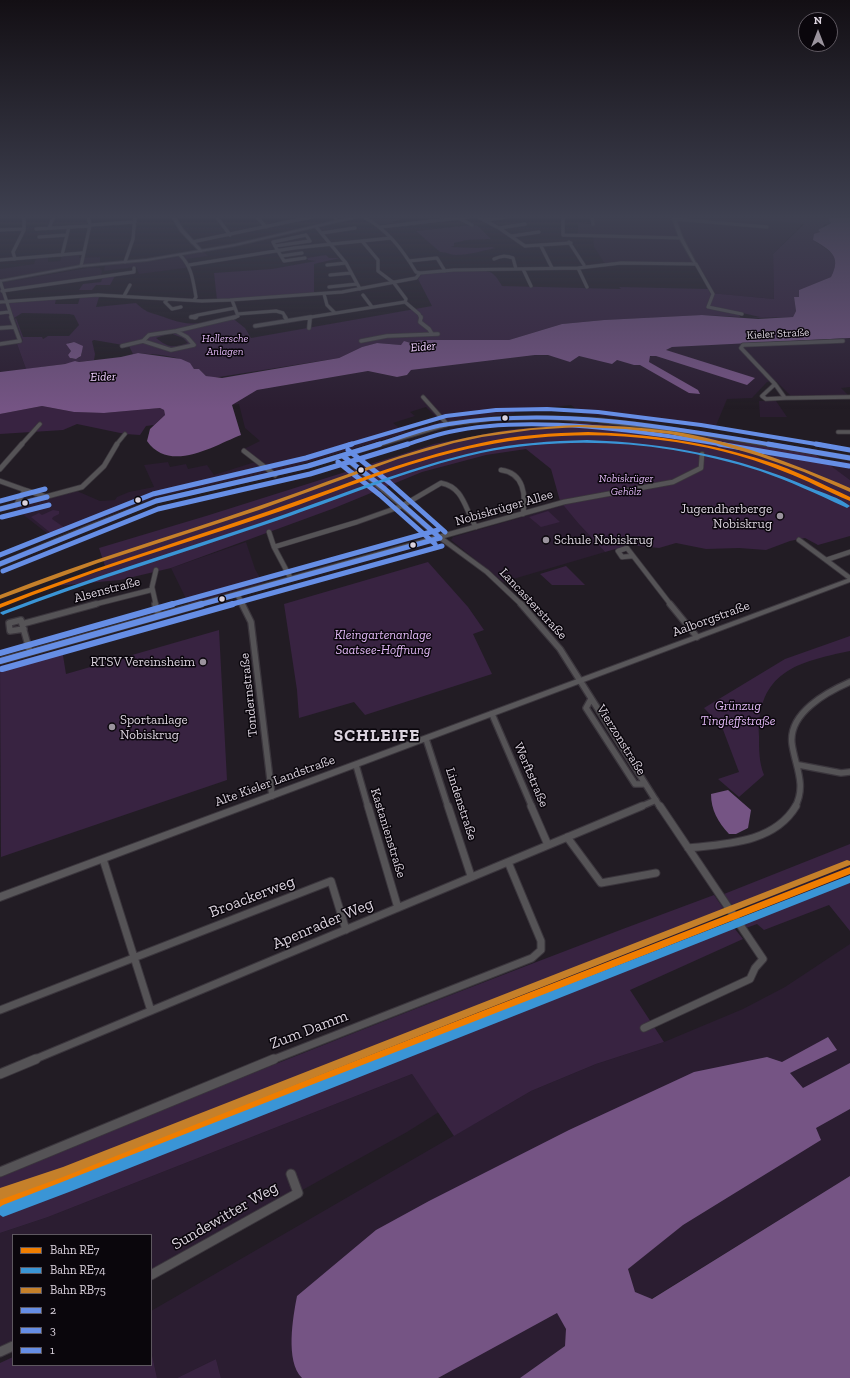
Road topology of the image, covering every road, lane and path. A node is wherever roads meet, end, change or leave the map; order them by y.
1 (73, 280) edge
2 (194, 280) edge
3 (355, 280) edge
4 (390, 280) edge
5 (405, 280) edge
6 (528, 280) edge
7 (584, 280) edge
8 (705, 280) edge
9 (0, 281) edge
10 (393, 283) junction
11 (357, 284) junction
12 (130, 285) dead end
13 (531, 286) dead end
14 (587, 286) dead end
15 (329, 287) dead end
16 (360, 289) junction
17 (2, 292) junction
18 (324, 294) junction
19 (363, 295) dead end
20 (124, 296) junction
21 (168, 299) junction
22 (194, 300) junction
23 (232, 300) junction
24 (5, 301) junction
25 (0, 302) edge
26 (405, 302) junction
27 (181, 307) dead end
28 (372, 307) junction
29 (235, 308) junction
30 (9, 312) junction
31 (0, 313) edge
32 (335, 313) junction
33 (237, 314) junction
34 (742, 314) dead end
35 (198, 315) dead end
36 (310, 318) junction
37 (288, 321) junction
38 (255, 326) dead end
39 (14, 327) junction
40 (0, 328) edge
41 (309, 328) dead end
42 (176, 331) junction
43 (432, 334) junction
44 (438, 334) dead end
45 (143, 341) junction
46 (361, 341) dead end
47 (843, 341) dead end
48 (0, 344) edge
49 (122, 346) dead end
50 (775, 384) junction
51 (423, 397) dead end
52 (850, 397) edge
53 (785, 398) junction
54 (40, 424) dead end
55 (447, 424) junction
56 (838, 432) dead end
57 (850, 432) edge
58 (125, 434) dead end
59 (244, 450) dead end
60 (702, 454) dead end
61 (343, 456) junction
62 (850, 458) edge
63 (0, 469) edge
64 (501, 470) dead end
65 (275, 475) junction
66 (0, 481) edge
67 (25, 490) junction
68 (47, 497) junction
69 (16, 505) junction
70 (402, 506) junction
71 (0, 509) edge
72 (523, 514) junction
73 (476, 527) junction
74 (270, 532) dead end
75 (440, 538) junction
76 (799, 540) dead end
77 (274, 547) junction
78 (850, 552) edge
79 (633, 556) dead end
80 (826, 560) junction
81 (0, 564) edge
82 (156, 570) dead end
83 (290, 579) junction
84 (850, 579) edge
85 (151, 590) junction
86 (237, 594) junction
87 (159, 616) junction
88 (697, 637) junction
89 (30, 652) junction
90 (0, 660) edge
91 (580, 681) junction
92 (850, 682) edge
93 (591, 699) junction
94 (492, 714) junction
95 (426, 739) junction
96 (356, 765) junction
97 (799, 765) junction
98 (850, 772) edge
99 (645, 784) junction
100 (272, 796) junction
101 (656, 800) junction
102 (567, 838) junction
103 (548, 845) junction
104 (688, 848) junction
105 (103, 859) junction
106 (508, 862) junction
107 (656, 873) dead end
108 (471, 876) junction
109 (0, 897) edge
110 (398, 908) junction
111 (346, 930) junction
112 (134, 958) junction
113 (0, 1010) edge
114 (151, 1011) junction
115 (644, 1028) dead end
116 (0, 1074) edge
117 (0, 1172) edge
118 (291, 1174) dead end
119 (152, 1274) edge
120 (12, 1346) edge
121 (0, 1352) edge

1 - 17 street
2 - 22 street
3 - 11 street
4 - 10 street
5 - 10 street
6 - 13 street
7 - 14 street
8 - 34 street
9 - 17 street
10 - 16 street
10 - 26 street
11 - 15 street
11 - 16 street
12 - 20 street
16 - 18 street
17 - 24 street
18 - 23 street
18 - 32 street
19 - 28 street
20 - 21 street
20 - 24 street
21 - 22 street
21 - 27 street
22 - 23 street
23 - 29 street
24 - 25 street
24 - 30 street
26 - 28 street
26 - 43 street
28 - 32 street
29 - 33 street
29 - 35 street
30 - 31 street
30 - 39 street
32 - 36 street
33 - 37 street
33 - 42 street
36 - 37 street
36 - 41 street
37 - 38 street
39 - 40 street
39 - 48 street
42 - 45 street
42 - 45 street
43 - 44 street
43 - 46 street
45 - 49 street
47 - 50 street, Kieler Straße
50 - 53 street, Kieler Straße
50 - 53 street
51 - 55 street
52 - 53 street
54 - 63 street
55 - 61 street
55 - 62 street
56 - 57 street
58 - 68 street
59 - 65 street
60 - 72 street, Nobiskrüger Allee
61 - 65 street
61 - 70 street, Lancasterstraße
64 - 72 street
65 - 81 street
66 - 67 street
67 - 68 street
67 - 69 street
68 - 69 street
69 - 71 street
70 - 73 street
70 - 75 street, Lancasterstraße
70 - 77 street
72 - 73 street, Nobiskrüger Allee
73 - 75 street, Nobiskrüger Allee
74 - 77 street
75 - 83 street, Nobiskrüger Allee
75 - 91 street, Lancasterstraße
76 - 80 street
77 - 83 street
78 - 80 street
79 - 88 street
80 - 84 street
82 - 85 street, Alsenstraße
83 - 86 street, Nobiskrüger Allee
84 - 88 street, Aalborgstraße
85 - 87 street, Alsenstraße
85 - 89 street, Alsenstraße
86 - 87 street, Nobiskrüger Allee
86 - 100 street, Tondernstraße
87 - 89 street, Nobiskrüger Allee
88 - 91 street, Aalborgstraße
89 - 90 street, Nobiskrüger Allee
91 - 93 street, Vierzonstraße
91 - 94 street, Alte Kieler Landstraße
92 - 97 street
93 - 99 street, Vierzonstraße
93 - 99 street, Vierzonstraße
94 - 95 street, Alte Kieler Landstraße
94 - 103 street, Werftstraße
95 - 96 street, Alte Kieler Landstraße
95 - 108 street, Lindenstraße
96 - 100 street, Alte Kieler Landstraße
96 - 110 street, Kastanienstraße
97 - 98 street
97 - 104 street
99 - 101 street, Vierzonstraße
100 - 105 street, Alte Kieler Landstraße
101 - 102 street, Apenrader Weg
101 - 104 street, Vierzonstraße
102 - 103 street, Apenrader Weg
102 - 107 street
103 - 106 street, Apenrader Weg
104 - 115 street, Vierzonstraße
105 - 109 street, Alte Kieler Landstraße
105 - 112 street
106 - 108 street, Apenrader Weg
106 - 117 street, Zum Damm
108 - 110 street, Apenrader Weg
110 - 111 street, Apenrader Weg
111 - 112 street, Broackerweg
111 - 114 street, Apenrader Weg
112 - 113 street, Broackerweg
112 - 114 street
114 - 116 street, Apenrader Weg
118 - 119 street, Sundewitter Weg
120 - 121 street

